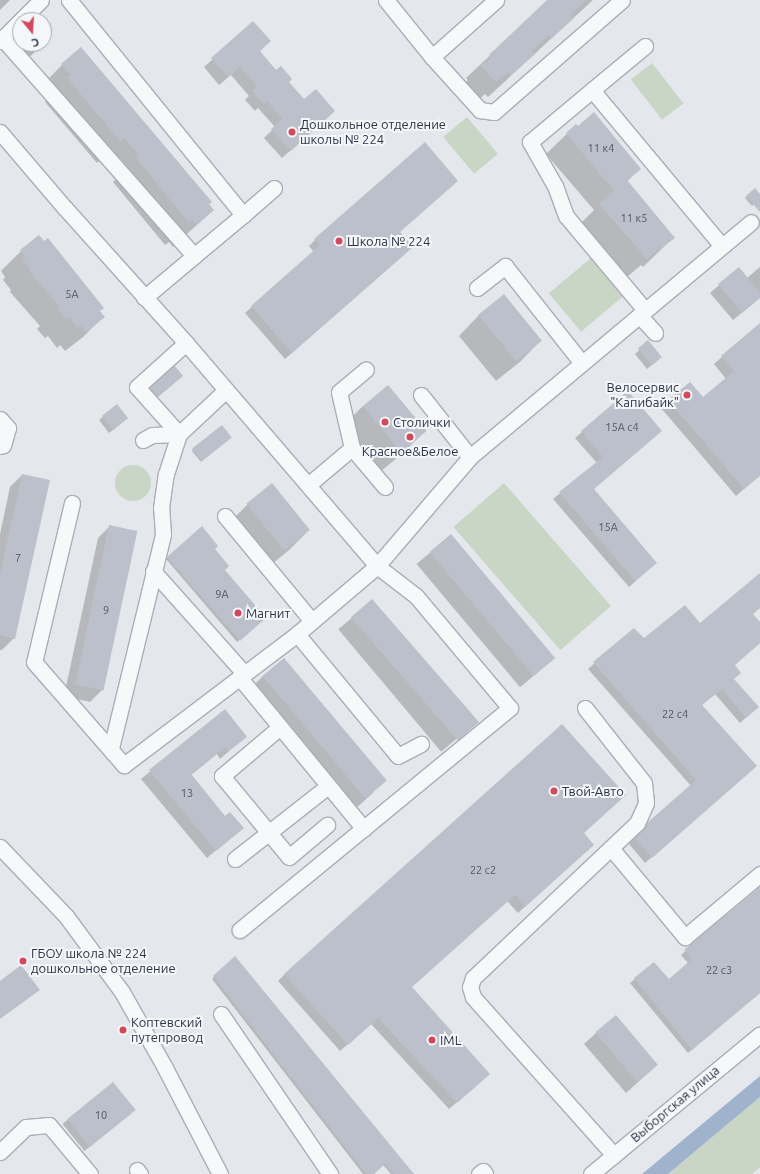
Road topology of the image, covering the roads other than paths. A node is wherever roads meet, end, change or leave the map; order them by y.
1 (41, 0) edge
2 (69, 0) edge
3 (386, 0) edge
4 (496, 0) edge
5 (622, 0) edge
6 (30, 12) edge
7 (12, 30) edge
8 (1, 40) edge
9 (645, 46) dead end
10 (432, 57) junction
11 (592, 90) junction
12 (0, 132) edge
13 (274, 188) dead end
14 (243, 215) junction
15 (751, 222) dead end
16 (722, 246) junction
17 (194, 256) junction
18 (477, 288) dead end
19 (144, 298) junction
20 (642, 313) junction
21 (655, 333) dead end
22 (186, 343) junction
23 (582, 363) junction
24 (366, 369) dead end
25 (226, 390) junction
26 (421, 395) dead end
27 (0, 419) edge
28 (179, 434) junction
29 (143, 440) dead end
30 (0, 446) edge
31 (352, 448) junction
32 (470, 457) junction
33 (308, 485) junction
34 (385, 487) dead end
35 (72, 503) dead end
36 (225, 516) dead end
37 (377, 566) junction
38 (153, 571) junction
39 (312, 621) junction
40 (297, 634) junction
41 (242, 675) junction
42 (584, 708) dead end
43 (280, 727) junction
44 (421, 744) dead end
45 (111, 748) junction
46 (328, 786) junction
47 (327, 825) dead end
48 (364, 829) junction
49 (268, 831) junction
50 (0, 847) edge
51 (610, 848) junction
52 (235, 859) dead end
53 (760, 874) edge
54 (240, 930) dead end
55 (221, 1014) dead end
56 (760, 1034) edge
57 (0, 1152) edge
58 (614, 1155) junction
59 (90, 1174) edge
60 (220, 1174) edge
61 (330, 1174) edge
62 (479, 1174) edge
63 (485, 1174) edge
64 (591, 1174) edge

1 - 6 street
2 - 14 street
3 - 10 street
4 - 10 street
5 - 10 street
7 - 8 street
8 - 17 street
9 - 11 street
11 - 16 street
11 - 20 street
12 - 19 street
13 - 14 street
14 - 17 street
15 - 16 street
16 - 20 street
17 - 19 street
18 - 23 street
19 - 22 street
20 - 21 street
20 - 23 street
22 - 25 street
22 - 28 street
23 - 32 street
24 - 31 street
25 - 28 street
25 - 33 street
26 - 32 street
27 - 30 street
28 - 29 street
28 - 38 street
31 - 33 street
31 - 34 street
32 - 37 street
33 - 37 street
35 - 45 street
36 - 39 street
37 - 39 street
37 - 48 street
38 - 41 street
38 - 45 street
39 - 40 street
40 - 41 street
40 - 44 street
41 - 43 street
41 - 45 street
42 - 51 street
43 - 46 street
43 - 49 street
46 - 48 street
46 - 49 street
47 - 49 street
48 - 54 street
49 - 52 street
50 - 60 street
51 - 53 street
51 - 58 street
55 - 61 street
56 - 58 street, Выборгская улица
57 - 59 street
58 - 64 street, Выборгская улица
62 - 63 street

